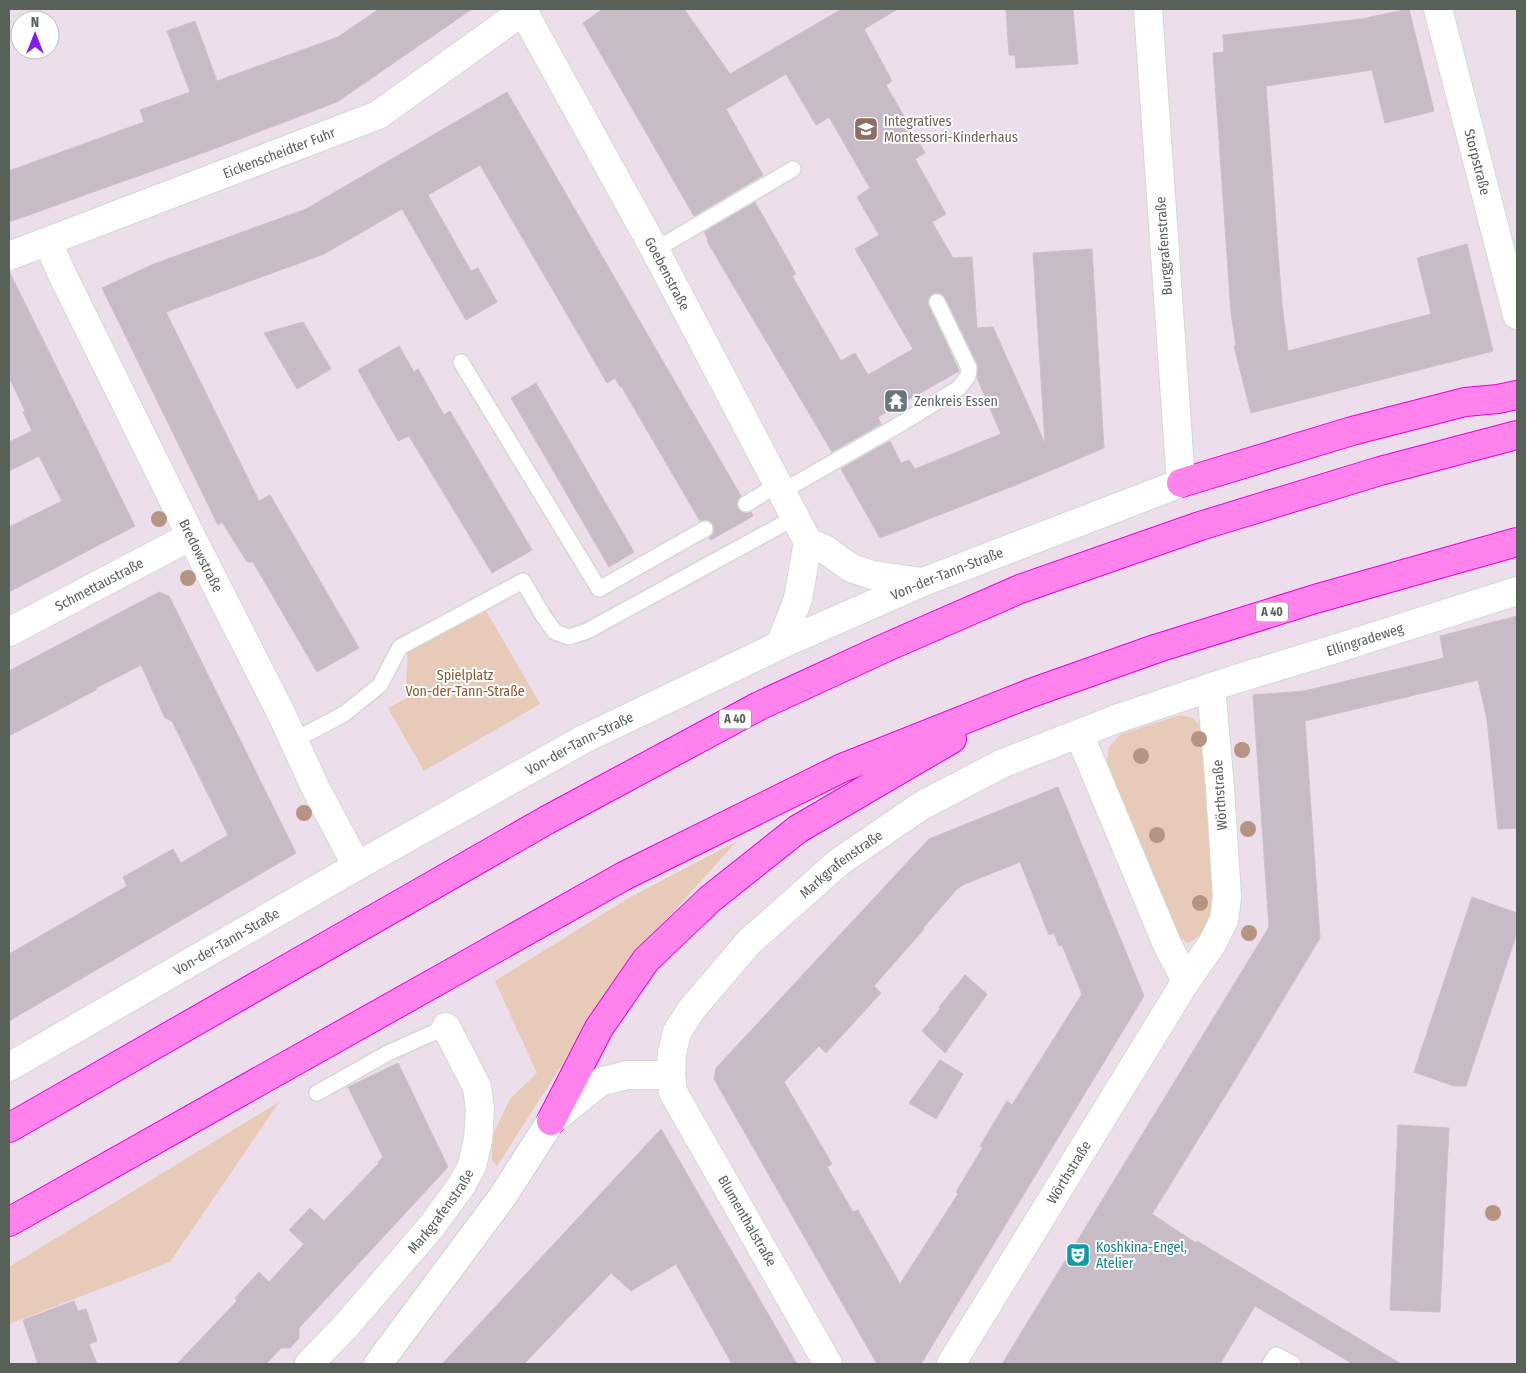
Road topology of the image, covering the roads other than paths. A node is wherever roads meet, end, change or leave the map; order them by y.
1 (523, 9) edge
2 (1148, 9) edge
3 (1438, 9) edge
4 (794, 169) dead end
5 (48, 242) junction
6 (655, 250) junction
7 (9, 256) edge
8 (937, 302) dead end
9 (1517, 315) edge
10 (461, 362) dead end
11 (1517, 395) edge
12 (1517, 434) edge
13 (1181, 483) junction
14 (779, 489) junction
15 (746, 504) dead end
16 (794, 518) junction
17 (705, 529) dead end
18 (191, 536) junction
19 (808, 542) junction
20 (1517, 542) edge
21 (923, 582) junction
22 (1517, 591) edge
23 (9, 632) edge
24 (780, 645) junction
25 (1211, 687) junction
26 (1031, 693) junction
27 (1079, 734) junction
28 (293, 741) junction
29 (357, 866) junction
30 (1186, 981) junction
31 (446, 1027) joint
32 (9, 1067) edge
33 (671, 1075) junction
34 (317, 1093) dead end
35 (552, 1121) junction
36 (9, 1128) edge
37 (9, 1222) edge
38 (309, 1364) edge
39 (378, 1364) edge
40 (828, 1364) edge
41 (952, 1364) edge
42 (1270, 1364) edge
43 (1292, 1364) edge

1 - 5 street, Eickenscheidter Fuhr
1 - 6 street, Goebenstraße
2 - 13 street, Burggrafenstraße
3 - 9 street, Storpstraße
4 - 6 lane
5 - 7 street, Eickenscheidter Fuhr
5 - 18 street, Bredowstraße
6 - 14 street, Goebenstraße
8 - 14 lane
10 - 17 lane
11 - 13 highway
12 - 36 highway, A 40
13 - 21 street, Von-der-Tann-Straße
14 - 15 lane
14 - 16 street, Goebenstraße
16 - 19 street, Goebenstraße
16 - 28 lane
18 - 23 street, Schmettaustraße
18 - 28 street, Bredowstraße
19 - 21 street
19 - 24 street
20 - 26 highway, A 40
21 - 24 street, Von-der-Tann-Straße
22 - 25 street, Ellingradeweg
24 - 29 street, Von-der-Tann-Straße
25 - 27 street, Markgrafenstraße
25 - 30 street, Wörthstraße
26 - 35 highway
26 - 37 highway, A 40
27 - 30 street
27 - 33 street, Markgrafenstraße
28 - 29 street, Bredowstraße
29 - 32 street, Von-der-Tann-Straße
30 - 41 street, Wörthstraße
31 - 34 lane
31 - 38 street, Markgrafenstraße
33 - 35 street
33 - 40 street, Blumenthalstraße
35 - 39 street
42 - 43 lane

